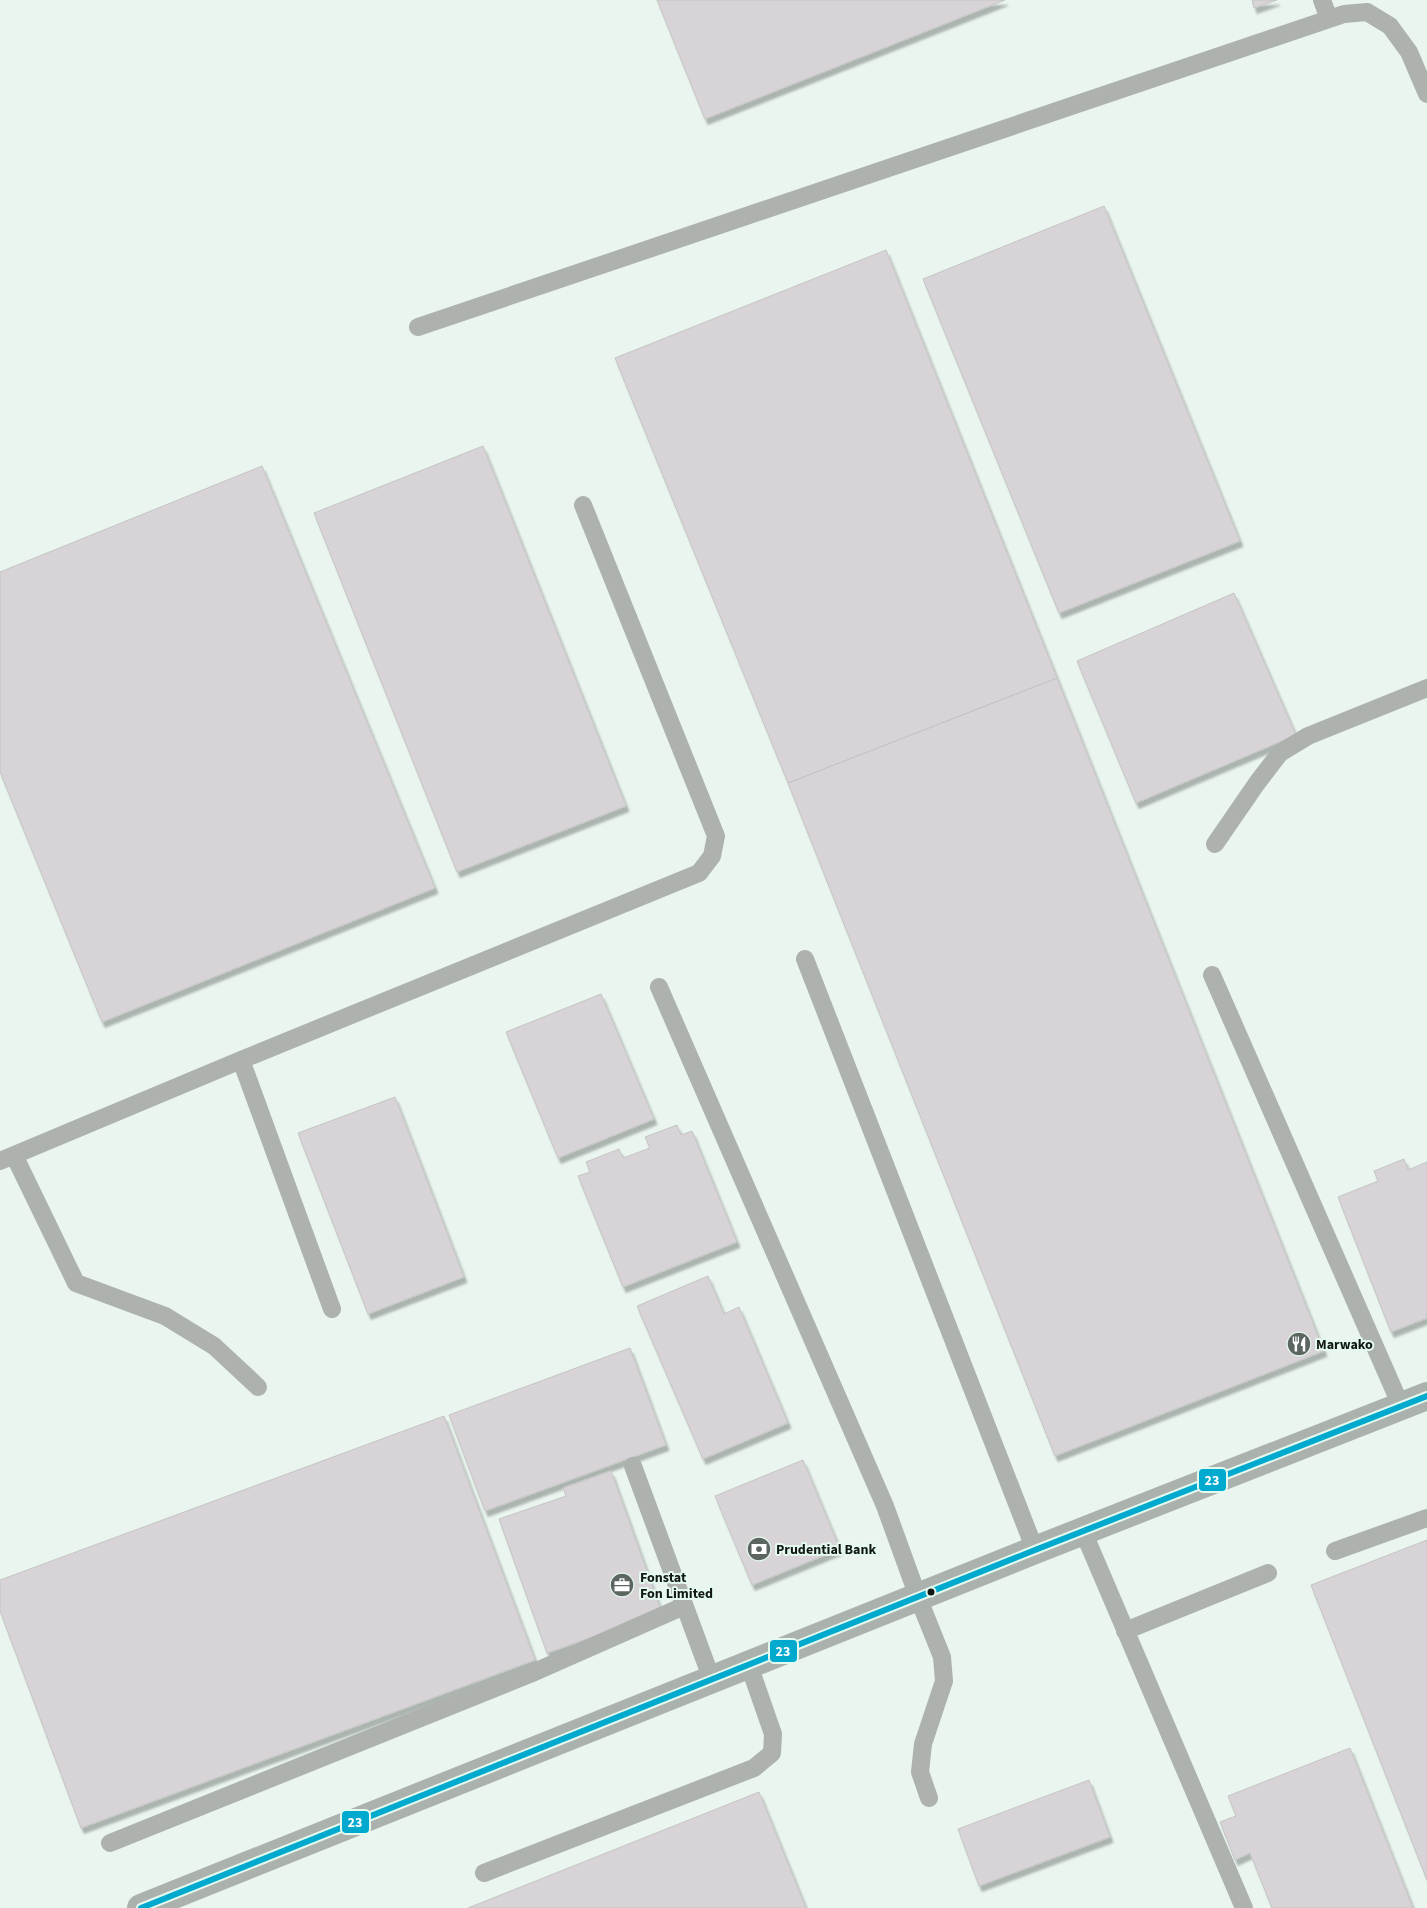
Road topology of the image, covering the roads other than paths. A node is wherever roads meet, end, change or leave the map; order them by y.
1 (1322, 0) edge
2 (1329, 19) junction
3 (1427, 94) edge
4 (418, 327) dead end
5 (583, 506) dead end
6 (1427, 688) edge
7 (1215, 844) dead end
8 (805, 959) dead end
9 (1212, 975) dead end
10 (659, 987) dead end
11 (241, 1060) junction
12 (7, 1158) edge
13 (332, 1309) dead end
14 (258, 1387) dead end
15 (1427, 1396) edge
16 (1401, 1406) junction
17 (633, 1466) dead end
18 (1427, 1518) edge
19 (1082, 1531) junction
20 (1035, 1550) junction
21 (1335, 1551) dead end
22 (1268, 1573) dead end
23 (918, 1597) junction
24 (684, 1606) junction
25 (1125, 1631) junction
26 (749, 1665) junction
27 (712, 1680) junction
28 (929, 1798) dead end
29 (110, 1843) dead end
30 (484, 1873) dead end
31 (141, 1908) edge
32 (1244, 1908) edge

1 - 2 lane
2 - 3 lane
2 - 4 lane
5 - 11 lane
6 - 7 lane
8 - 20 lane
9 - 16 lane
10 - 23 lane
11 - 12 lane
11 - 13 lane
12 - 14 lane
15 - 16 main road
16 - 19 main road
17 - 24 lane
18 - 21 lane
19 - 20 main road
19 - 25 lane
20 - 23 main road
22 - 25 lane
23 - 26 main road
23 - 28 lane
24 - 27 lane
24 - 29 lane
25 - 32 lane
26 - 27 main road
26 - 30 lane
27 - 31 main road

